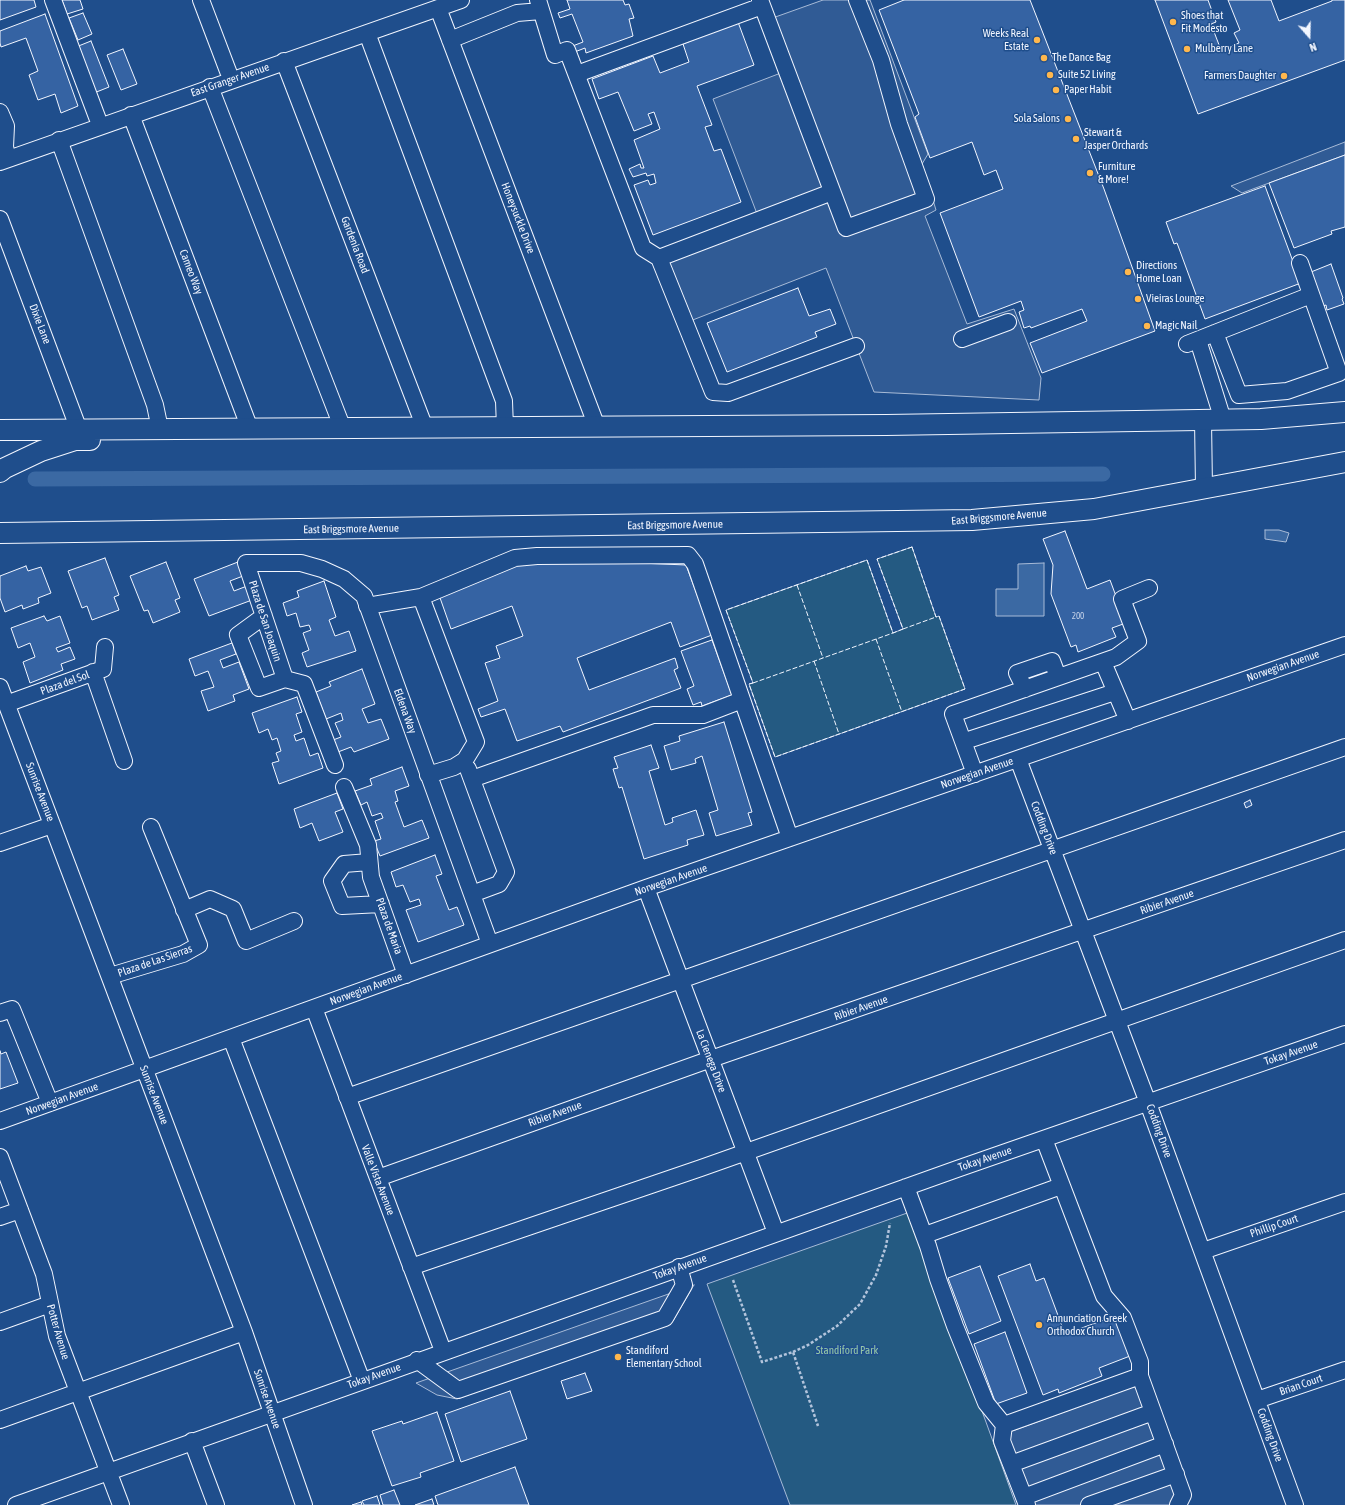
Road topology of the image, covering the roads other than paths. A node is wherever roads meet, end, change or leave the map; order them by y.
1 (53, 0) edge
2 (201, 0) edge
3 (461, 0) edge
4 (857, 0) edge
5 (761, 3) edge
6 (539, 6) edge
7 (438, 8) junction
8 (367, 33) junction
9 (450, 40) junction
10 (284, 61) junction
11 (577, 74) junction
12 (231, 79) junction
13 (210, 86) junction
14 (0, 112) edge
15 (131, 114) junction
16 (100, 125) junction
17 (59, 140) junction
18 (4, 160) edge
19 (832, 192) junction
20 (0, 219) edge
21 (659, 258) junction
22 (1300, 263) dead end
23 (1311, 295) junction
24 (1008, 322) dead end
25 (1215, 333) junction
26 (962, 339) dead end
27 (856, 346) dead end
28 (1345, 412) edge
29 (1202, 420) junction
30 (1223, 420) junction
31 (425, 428) junction
32 (505, 428) junction
33 (597, 428) junction
34 (250, 429) junction
35 (343, 429) junction
36 (0, 430) edge
37 (79, 430) junction
38 (160, 430) junction
39 (1345, 462) edge
40 (0, 472) edge
41 (1204, 488) junction
42 (0, 533) edge
43 (246, 563) joint
44 (1149, 588) dead end
45 (421, 597) junction
46 (367, 606) junction
47 (264, 616) junction
48 (1345, 645) edge
49 (104, 647) dead end
50 (1103, 662) junction
51 (93, 672) junction
52 (285, 679) junction
53 (0, 687) edge
54 (1115, 692) junction
55 (742, 700) junction
56 (6, 704) junction
57 (1128, 721) junction
58 (965, 741) junction
59 (1345, 747) edge
60 (1018, 759) junction
61 (465, 760) junction
62 (124, 761) dead end
63 (335, 766) dead end
64 (975, 774) junction
65 (428, 775) junction
66 (472, 779) junction
67 (344, 787) dead end
68 (52, 824) junction
69 (151, 828) dead end
70 (790, 838) junction
71 (1345, 840) edge
72 (0, 843) edge
73 (1052, 849) junction
74 (370, 869) junction
75 (646, 888) junction
76 (472, 894) junction
77 (381, 904) junction
78 (184, 910) junction
79 (294, 921) dead end
80 (1084, 931) junction
81 (1345, 940) edge
82 (490, 944) junction
83 (406, 975) junction
84 (110, 976) junction
85 (681, 981) junction
86 (314, 1008) junction
87 (0, 1013) edge
88 (1117, 1020) junction
89 (1345, 1034) edge
90 (231, 1038) junction
91 (711, 1059) junction
92 (145, 1069) junction
93 (347, 1098) junction
94 (50, 1103) junction
95 (1148, 1103) junction
96 (0, 1121) edge
97 (1044, 1139) junction
98 (746, 1152) junction
99 (0, 1157) edge
100 (378, 1178) junction
101 (1061, 1186) junction
102 (906, 1187) junction
103 (1345, 1202) edge
104 (20, 1210) junction
105 (0, 1217) edge
106 (776, 1233) junction
107 (925, 1235) junction
108 (1203, 1251) junction
109 (411, 1267) junction
110 (680, 1267) junction
111 (50, 1304) junction
112 (0, 1322) edge
113 (244, 1332) junction
114 (443, 1351) junction
115 (417, 1360) junction
116 (1345, 1370) edge
117 (1140, 1376) junction
118 (362, 1380) junction
119 (79, 1392) junction
120 (1257, 1400) junction
121 (1153, 1412) junction
122 (272, 1413) junction
123 (0, 1420) edge
124 (1004, 1425) junction
125 (192, 1441) junction
126 (1165, 1444) junction
127 (1011, 1464) junction
128 (109, 1471) junction
129 (1176, 1474) junction
130 (1025, 1501) edge
131 (33, 1502) edge
132 (16, 1505) edge
133 (121, 1505) edge
134 (216, 1505) edge
135 (304, 1505) edge
136 (1089, 1505) edge
137 (1178, 1505) edge
138 (1295, 1505) edge

1 - 16 street
2 - 12 street
3 - 7 street, East Granger Avenue
4 - 19 street
5 - 11 street
5 - 19 street
6 - 9 street
6 - 11 street
7 - 8 street, East Granger Avenue
7 - 9 street, Honeysuckle Drive
8 - 10 street, East Granger Avenue
8 - 32 street
9 - 33 street, Honeysuckle Drive
10 - 12 street, East Granger Avenue
10 - 31 street, Gardenia Road
11 - 21 street
12 - 13 street, East Granger Avenue
13 - 15 street, East Granger Avenue
13 - 35 street
14 - 18 street
15 - 16 street, East Granger Avenue
15 - 34 street, Cameo Way
16 - 17 street, East Granger Avenue
17 - 18 street, East Granger Avenue
17 - 38 street
19 - 21 street
20 - 37 street, Dixie Lane
21 - 27 street
22 - 23 street
23 - 25 street
23 - 25 street
24 - 26 street
25 - 30 street
28 - 30 main road
29 - 30 main road
29 - 33 main road
29 - 41 street
31 - 32 main road
31 - 35 main road
32 - 33 main road
34 - 35 main road
34 - 38 main road
36 - 37 main road
37 - 38 main road
38 - 40 main road
39 - 41 main road, East Briggsmore Avenue
41 - 42 main road, East Briggsmore Avenue
43 - 46 street, Eldena Way
43 - 47 street, Plaza de San Joaquin
44 - 50 street
45 - 46 street
45 - 55 street
45 - 61 street
46 - 65 street, Eldena Way
47 - 52 street, Plaza de San Joaquin
47 - 52 street
48 - 57 street, Norwegian Avenue
49 - 51 street, Plaza del Sol
50 - 54 street
50 - 58 street
51 - 56 street, Plaza del Sol
51 - 62 street
52 - 63 street
53 - 56 street, Sunrise Avenue
54 - 57 street
54 - 58 street
55 - 66 street
55 - 70 street
56 - 68 street, Sunrise Avenue
57 - 60 street, Norwegian Avenue
58 - 64 street
59 - 73 street
60 - 64 street, Norwegian Avenue
60 - 73 street, Codding Drive
61 - 65 street
61 - 66 street
64 - 70 street, Norwegian Avenue
65 - 76 street, Eldena Way
66 - 76 street
67 - 74 street, Plaza de Maria
68 - 72 street
68 - 84 street, Sunrise Avenue
69 - 78 street
70 - 75 street, Norwegian Avenue
71 - 80 street, Ribier Avenue
73 - 80 street, Codding Drive
73 - 85 street
74 - 77 street, Plaza de Maria
74 - 77 street
75 - 82 street, Norwegian Avenue
75 - 85 street, La Cienega Drive
76 - 82 street, Eldena Way
77 - 83 street, Plaza de Maria
78 - 79 street
78 - 84 street, Plaza de Las Sierras
80 - 88 street, Codding Drive
80 - 91 street, Ribier Avenue
81 - 88 street
82 - 83 street, Norwegian Avenue
83 - 86 street, Norwegian Avenue
84 - 92 street, Sunrise Avenue
85 - 91 street, La Cienega Drive
85 - 93 street
86 - 90 street, Norwegian Avenue
86 - 93 street, Valle Vista Avenue
87 - 94 street
88 - 95 street, Codding Drive
88 - 98 street
89 - 95 street, Tokay Avenue
90 - 92 street, Norwegian Avenue
90 - 118 street
91 - 98 street, La Cienega Drive
91 - 100 street, Ribier Avenue
92 - 94 street, Norwegian Avenue
92 - 113 street, Sunrise Avenue
93 - 100 street, Valle Vista Avenue
94 - 96 street, Norwegian Avenue
95 - 97 street, Tokay Avenue
95 - 108 street, Codding Drive
97 - 101 street
97 - 102 street, Tokay Avenue
98 - 106 street, La Cienega Drive
98 - 109 street
99 - 104 street, Potter Avenue
100 - 109 street, Valle Vista Avenue
101 - 107 street
101 - 117 street
102 - 106 street, Tokay Avenue
102 - 107 street
103 - 108 street, Phillip Court
104 - 105 street
104 - 111 street, Potter Avenue
106 - 110 street, Tokay Avenue
107 - 124 street
108 - 120 street, Codding Drive
109 - 114 street, Valle Vista Avenue
110 - 114 street, Tokay Avenue
110 - 115 street
111 - 112 street
111 - 119 street, Potter Avenue
113 - 119 street
113 - 122 street, Sunrise Avenue
114 - 115 street, Tokay Avenue
115 - 118 street, Tokay Avenue
116 - 120 street, Brian Court
117 - 121 street
117 - 124 street
118 - 122 street, Tokay Avenue
119 - 123 street
119 - 128 street, Potter Avenue
120 - 138 street, Codding Drive
121 - 126 street
121 - 127 street
122 - 125 street, Tokay Avenue
122 - 135 street, Sunrise Avenue
124 - 127 street
125 - 128 street, Tokay Avenue
125 - 134 street
126 - 129 street
126 - 130 street
127 - 130 street
128 - 131 street, Tokay Avenue
128 - 133 street, Potter Avenue
129 - 136 street
129 - 137 street
131 - 132 street, Tokay Avenue

